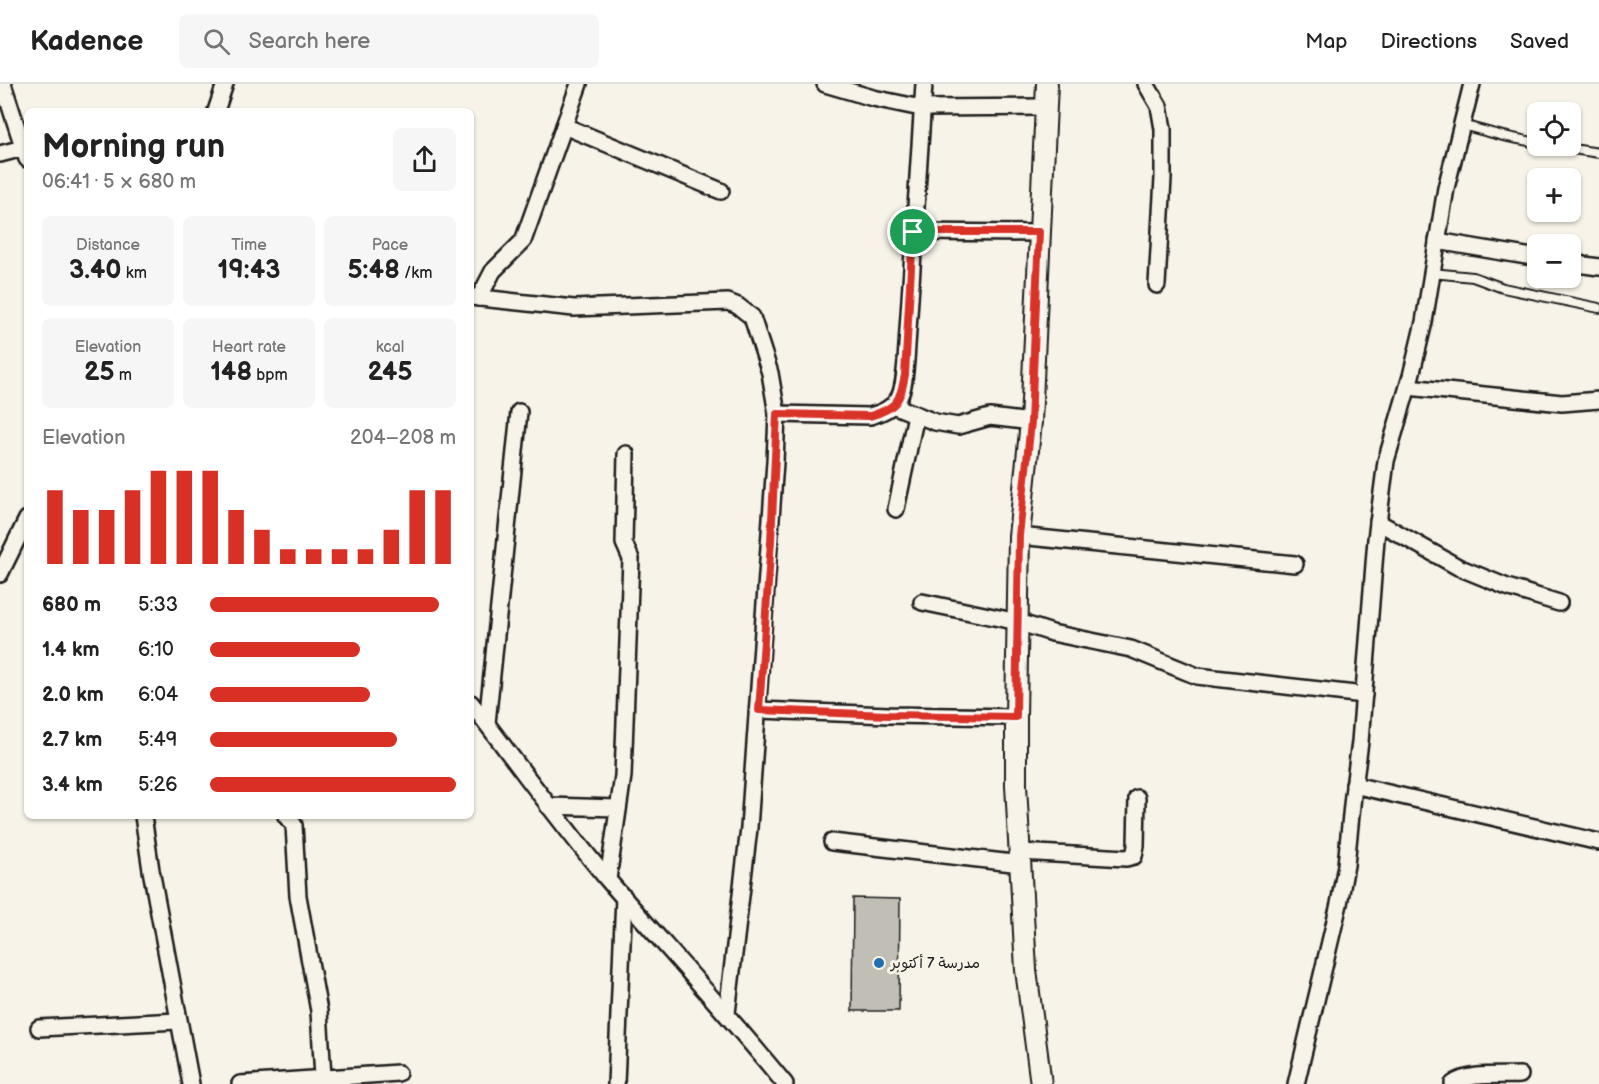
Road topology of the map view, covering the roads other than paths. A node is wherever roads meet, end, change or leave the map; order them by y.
1 (3, 84) edge
2 (225, 84) edge
3 (579, 84) edge
4 (825, 84) edge
5 (924, 84) edge
6 (1047, 84) edge
7 (1146, 84) edge
8 (1472, 84) edge
9 (1047, 107) junction
10 (217, 108) edge
11 (921, 108) junction
12 (1460, 124) junction
13 (564, 126) junction
14 (1527, 141) edge
15 (24, 146) edge
16 (1581, 150) edge
17 (24, 152) edge
18 (1599, 153) edge
19 (0, 154) edge
20 (721, 191) dead end
21 (913, 232) junction
22 (1039, 232) junction
23 (1437, 241) junction
24 (1527, 256) edge
25 (1581, 265) edge
26 (1599, 267) edge
27 (1432, 273) junction
28 (1157, 285) dead end
29 (475, 297) edge
30 (1599, 308) edge
31 (1408, 387) junction
32 (1599, 400) edge
33 (895, 406) junction
34 (519, 412) dead end
35 (777, 414) junction
36 (916, 415) junction
37 (1031, 422) junction
38 (626, 454) dead end
39 (896, 509) dead end
40 (1378, 522) junction
41 (24, 525) edge
42 (1019, 536) junction
43 (1295, 564) dead end
44 (0, 574) edge
45 (922, 602) dead end
46 (1559, 603) dead end
47 (1018, 622) junction
48 (1364, 695) junction
49 (474, 707) edge
50 (759, 710) junction
51 (1016, 717) junction
52 (487, 723) junction
53 (1354, 785) junction
54 (1137, 798) dead end
55 (548, 806) junction
56 (618, 808) junction
57 (144, 819) edge
58 (291, 819) edge
59 (832, 842) dead end
60 (1599, 842) edge
61 (1020, 858) junction
62 (608, 879) junction
63 (624, 897) junction
64 (727, 1013) junction
65 (178, 1021) junction
66 (39, 1028) dead end
67 (398, 1073) dead end
68 (1520, 1075) dead end
69 (323, 1077) junction
70 (190, 1084) edge
71 (240, 1084) edge
72 (616, 1084) edge
73 (785, 1084) edge
74 (1041, 1084) edge
75 (1296, 1084) edge
76 (1454, 1084) edge

1 - 15 street
2 - 10 street
3 - 13 street
4 - 11 street
5 - 11 street
6 - 9 street
7 - 28 street
8 - 12 street
9 - 11 street
9 - 22 street
11 - 21 street
12 - 14 lane
12 - 23 street
13 - 20 street
13 - 29 street
16 - 18 lane
17 - 19 street
21 - 22 street
21 - 33 street
22 - 37 street
23 - 24 street
23 - 27 street
25 - 26 street
27 - 30 lane
27 - 31 street
29 - 35 street
31 - 32 street
31 - 40 street
33 - 35 street
33 - 36 street
34 - 52 street
35 - 50 street
36 - 37 street
36 - 39 street
37 - 42 street
38 - 56 street
40 - 46 street
40 - 48 street
41 - 44 street
42 - 43 street
42 - 47 street
45 - 47 street
47 - 48 street
47 - 51 street
48 - 53 street
49 - 52 street
50 - 51 street
50 - 64 street
51 - 61 street
52 - 55 street
53 - 60 street
53 - 75 street
54 - 61 street
55 - 56 street
55 - 62 street
56 - 62 street
57 - 65 street
58 - 69 street
59 - 61 street
61 - 74 street
62 - 63 street
63 - 64 street
63 - 72 street
64 - 73 street
65 - 66 street
65 - 70 street
67 - 69 street
68 - 76 street
69 - 71 street

